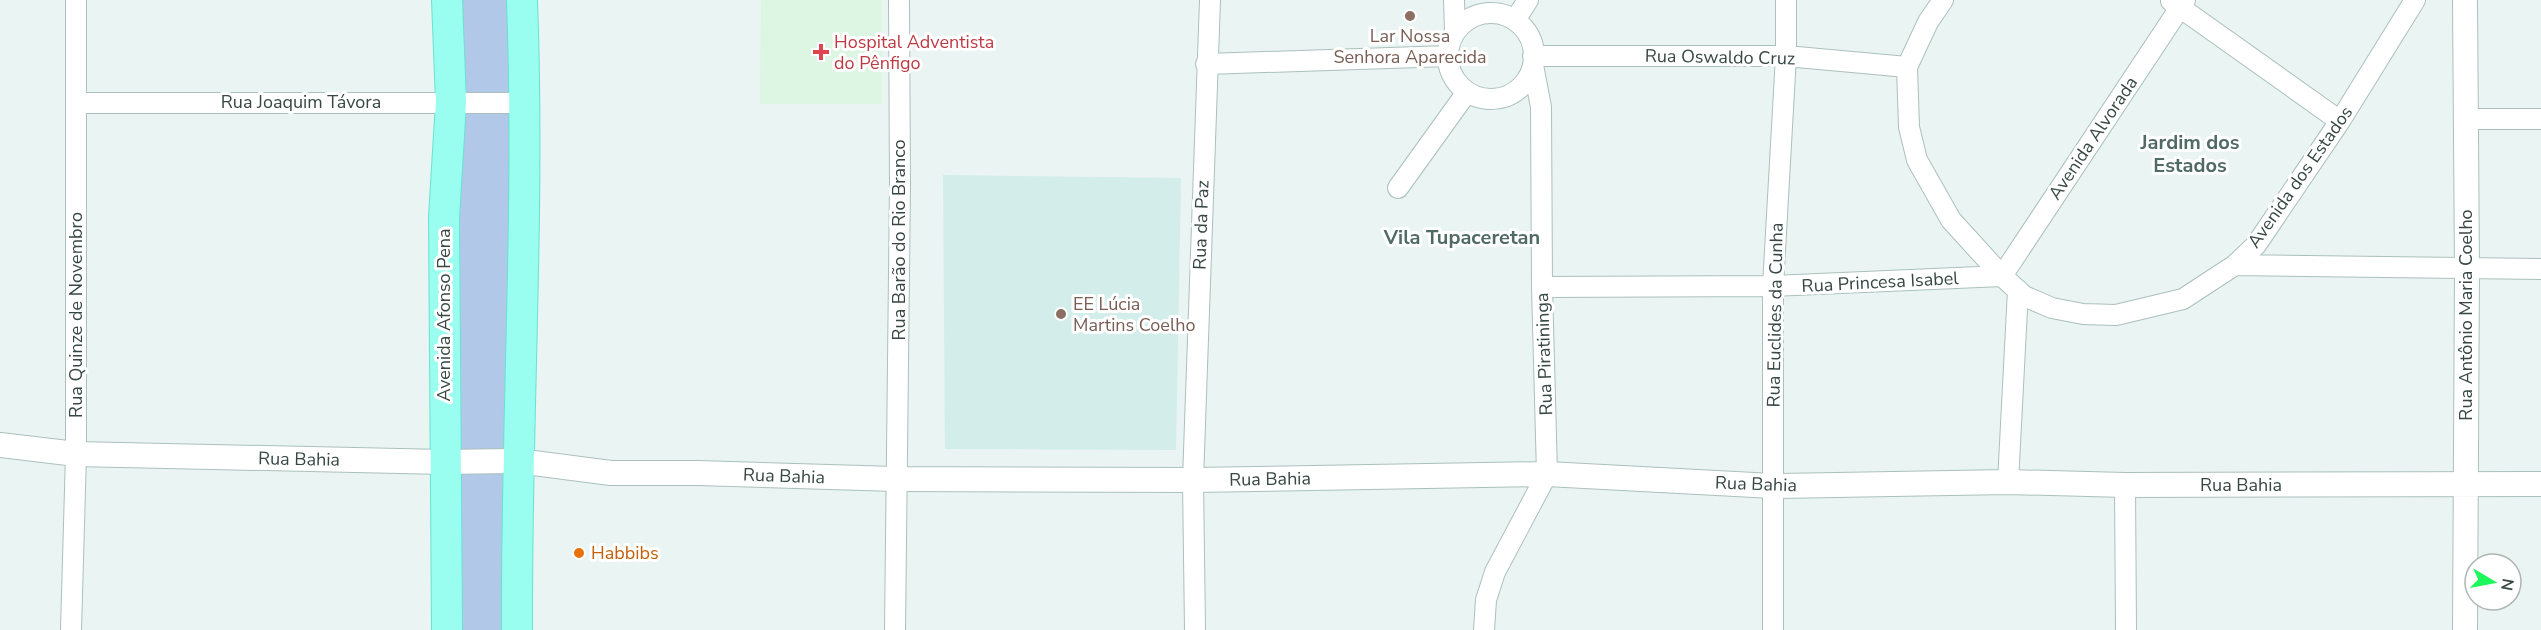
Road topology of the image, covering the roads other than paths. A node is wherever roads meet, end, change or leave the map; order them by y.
1 (76, 0) edge
2 (447, 0) edge
3 (522, 0) edge
4 (899, 0) edge
5 (1210, 0) edge
6 (1454, 0) edge
7 (1528, 0) edge
8 (1786, 0) edge
9 (1943, 0) edge
10 (2415, 0) edge
11 (2465, 0) edge
12 (2178, 2) edge
13 (1515, 20) junction
14 (1455, 32) junction
15 (1449, 56) junction
16 (1786, 56) junction
17 (1533, 60) junction
18 (1206, 64) junction
19 (1907, 68) junction
20 (1467, 92) junction
21 (451, 102) junction
22 (76, 103) junction
23 (526, 103) junction
24 (2465, 119) junction
25 (2541, 119) edge
26 (2340, 121) junction
27 (1398, 188) dead end
28 (2235, 265) junction
29 (2467, 269) junction
30 (2541, 269) edge
31 (2002, 276) junction
32 (1773, 286) junction
33 (1542, 287) junction
34 (2018, 290) junction
35 (0, 445) edge
36 (76, 454) junction
37 (518, 461) junction
38 (444, 462) junction
39 (1547, 474) junction
40 (896, 479) junction
41 (1193, 480) junction
42 (2008, 482) junction
43 (2541, 484) edge
44 (2125, 485) junction
45 (2465, 485) junction
46 (1773, 486) junction
47 (71, 630) edge
48 (447, 630) edge
49 (517, 630) edge
50 (895, 630) edge
51 (1196, 630) edge
52 (1484, 630) edge
53 (1773, 630) edge
54 (2126, 630) edge
55 (2465, 630) edge

1 - 22 street, Rua Quinze de Novembro
2 - 21 main road, Avenida Afonso Pena
3 - 23 main road
4 - 40 street, Rua Barão do Rio Branco
5 - 18 street, Rua da Paz
6 - 14 street
7 - 13 street
8 - 16 street, Rua Euclides da Cunha
9 - 19 street, Avenida dos Estados
10 - 26 street, Avenida dos Estados
11 - 24 street, Rua Antônio Maria Coelho
12 - 26 street
12 - 31 street, Avenida Alvorada
13 - 14 street
13 - 17 street
14 - 15 street
15 - 18 street
15 - 20 street
16 - 17 street, Rua Oswaldo Cruz
16 - 19 street, Rua Oswaldo Cruz
16 - 32 street, Rua Euclides da Cunha
17 - 20 street
17 - 33 street, Rua Piratininga
18 - 41 street, Rua da Paz
19 - 31 street, Avenida dos Estados
20 - 27 street
21 - 22 street, Rua Joaquim Távora
21 - 23 street, Rua Joaquim Távora
21 - 38 main road, Avenida Afonso Pena
22 - 36 street, Rua Quinze de Novembro
23 - 37 main road
24 - 25 street
24 - 29 street, Rua Antônio Maria Coelho
26 - 28 street, Avenida dos Estados
28 - 29 street
28 - 34 street, Avenida dos Estados
29 - 30 street
29 - 45 street, Rua Antônio Maria Coelho
31 - 32 street, Rua Princesa Isabel
31 - 34 street, Avenida dos Estados
32 - 33 street, Rua Princesa Isabel
32 - 46 street, Rua Euclides da Cunha
33 - 39 street, Rua Piratininga
34 - 42 street
35 - 36 street, Rua Bahia
36 - 38 street, Rua Bahia
36 - 47 street, Rua Quinze de Novembro
37 - 38 street, Rua Bahia
37 - 40 street, Rua Bahia
37 - 49 main road
38 - 48 main road, Avenida Afonso Pena
39 - 41 street, Rua Bahia
39 - 46 street, Rua Bahia
39 - 52 street, Rua Piratininga
40 - 41 street, Rua Bahia
40 - 50 street, Rua Barão do Rio Branco
41 - 51 street, Rua da Paz
42 - 44 street, Rua Bahia
42 - 46 street, Rua Bahia
43 - 45 street, Rua Bahia
44 - 45 street, Rua Bahia
44 - 54 street
45 - 55 street, Rua Antônio Maria Coelho
46 - 53 street, Rua Euclides da Cunha

